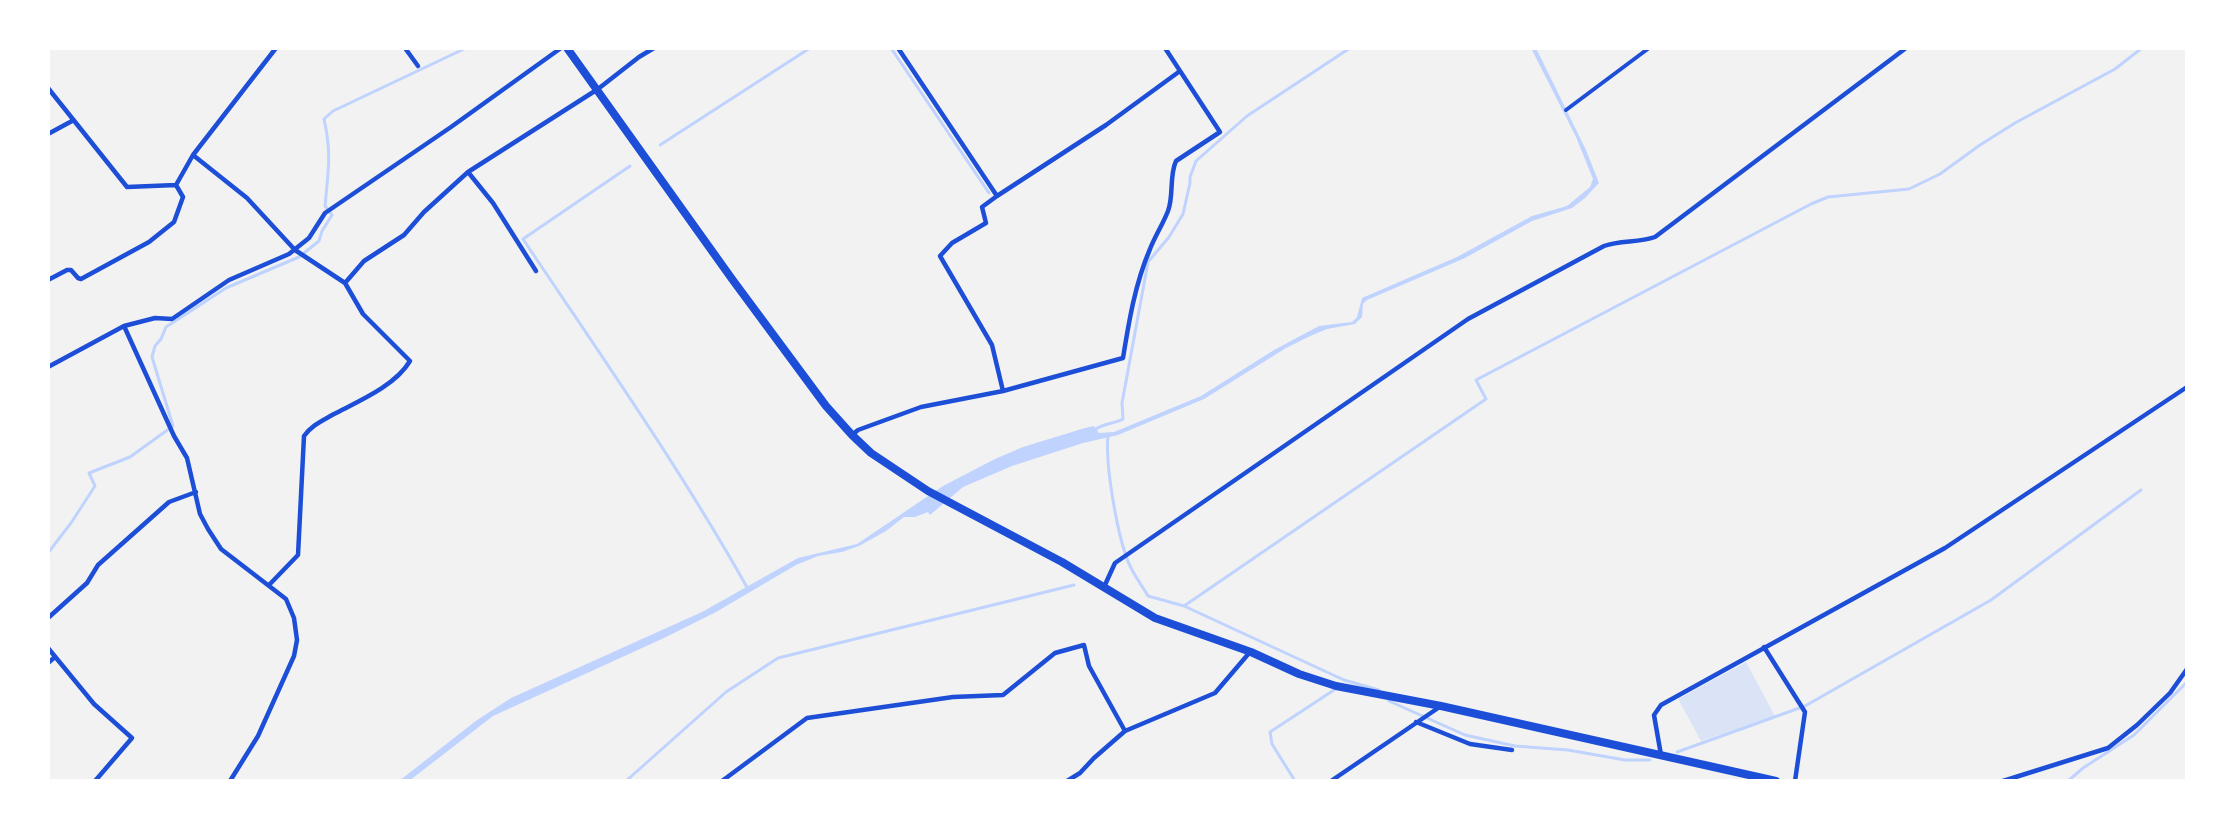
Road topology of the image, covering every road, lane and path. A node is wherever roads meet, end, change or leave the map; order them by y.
1 (276, 48) edge
2 (405, 48) edge
3 (561, 48) edge
4 (567, 48) edge
5 (654, 48) edge
6 (898, 48) edge
7 (1165, 48) edge
8 (1649, 48) edge
9 (1906, 48) edge
10 (418, 66) dead end
11 (1180, 71) junction
12 (48, 87) edge
13 (598, 89) junction
14 (1566, 110) dead end
15 (72, 121) junction
16 (48, 134) edge
17 (194, 155) junction
18 (468, 172) junction
19 (176, 184) junction
20 (997, 196) junction
21 (295, 250) junction
22 (536, 272) dead end
23 (48, 280) edge
24 (345, 283) junction
25 (124, 326) junction
26 (48, 367) edge
27 (2187, 387) edge
28 (1003, 391) junction
29 (852, 435) junction
30 (196, 492) junction
31 (269, 585) junction
32 (1104, 587) junction
33 (48, 618) edge
34 (1764, 647) junction
35 (48, 648) edge
36 (1251, 652) junction
37 (55, 657) junction
38 (48, 663) edge
39 (2187, 669) edge
40 (1441, 706) junction
41 (1416, 722) junction
42 (1125, 731) junction
43 (1512, 750) dead end
44 (1661, 755) junction
45 (95, 781) edge
46 (230, 781) edge
47 (722, 781) edge
48 (1067, 781) edge
49 (1331, 781) edge
50 (1776, 781) edge
51 (1795, 781) edge
52 (2003, 781) edge

1 - 17 street
2 - 10 street
3 - 21 street
4 - 13 highway
5 - 13 street
6 - 20 street
7 - 11 street
8 - 14 street
9 - 32 street
11 - 20 street
11 - 28 street
12 - 15 street
13 - 18 street
13 - 29 highway
15 - 16 street
15 - 19 street
17 - 19 street
17 - 21 street
18 - 22 street
18 - 24 street
19 - 23 street
20 - 28 street
21 - 24 street
21 - 25 street
24 - 31 street
25 - 26 street
25 - 30 street
27 - 34 street
28 - 29 street
29 - 32 highway
30 - 31 street
30 - 33 street
31 - 46 street
32 - 36 highway
34 - 44 street
34 - 51 street
35 - 37 street
36 - 40 highway
36 - 42 street
37 - 38 street
37 - 45 street
39 - 52 street
40 - 41 street
40 - 44 highway
41 - 43 street
41 - 49 street
42 - 47 street
42 - 48 street
44 - 50 highway

